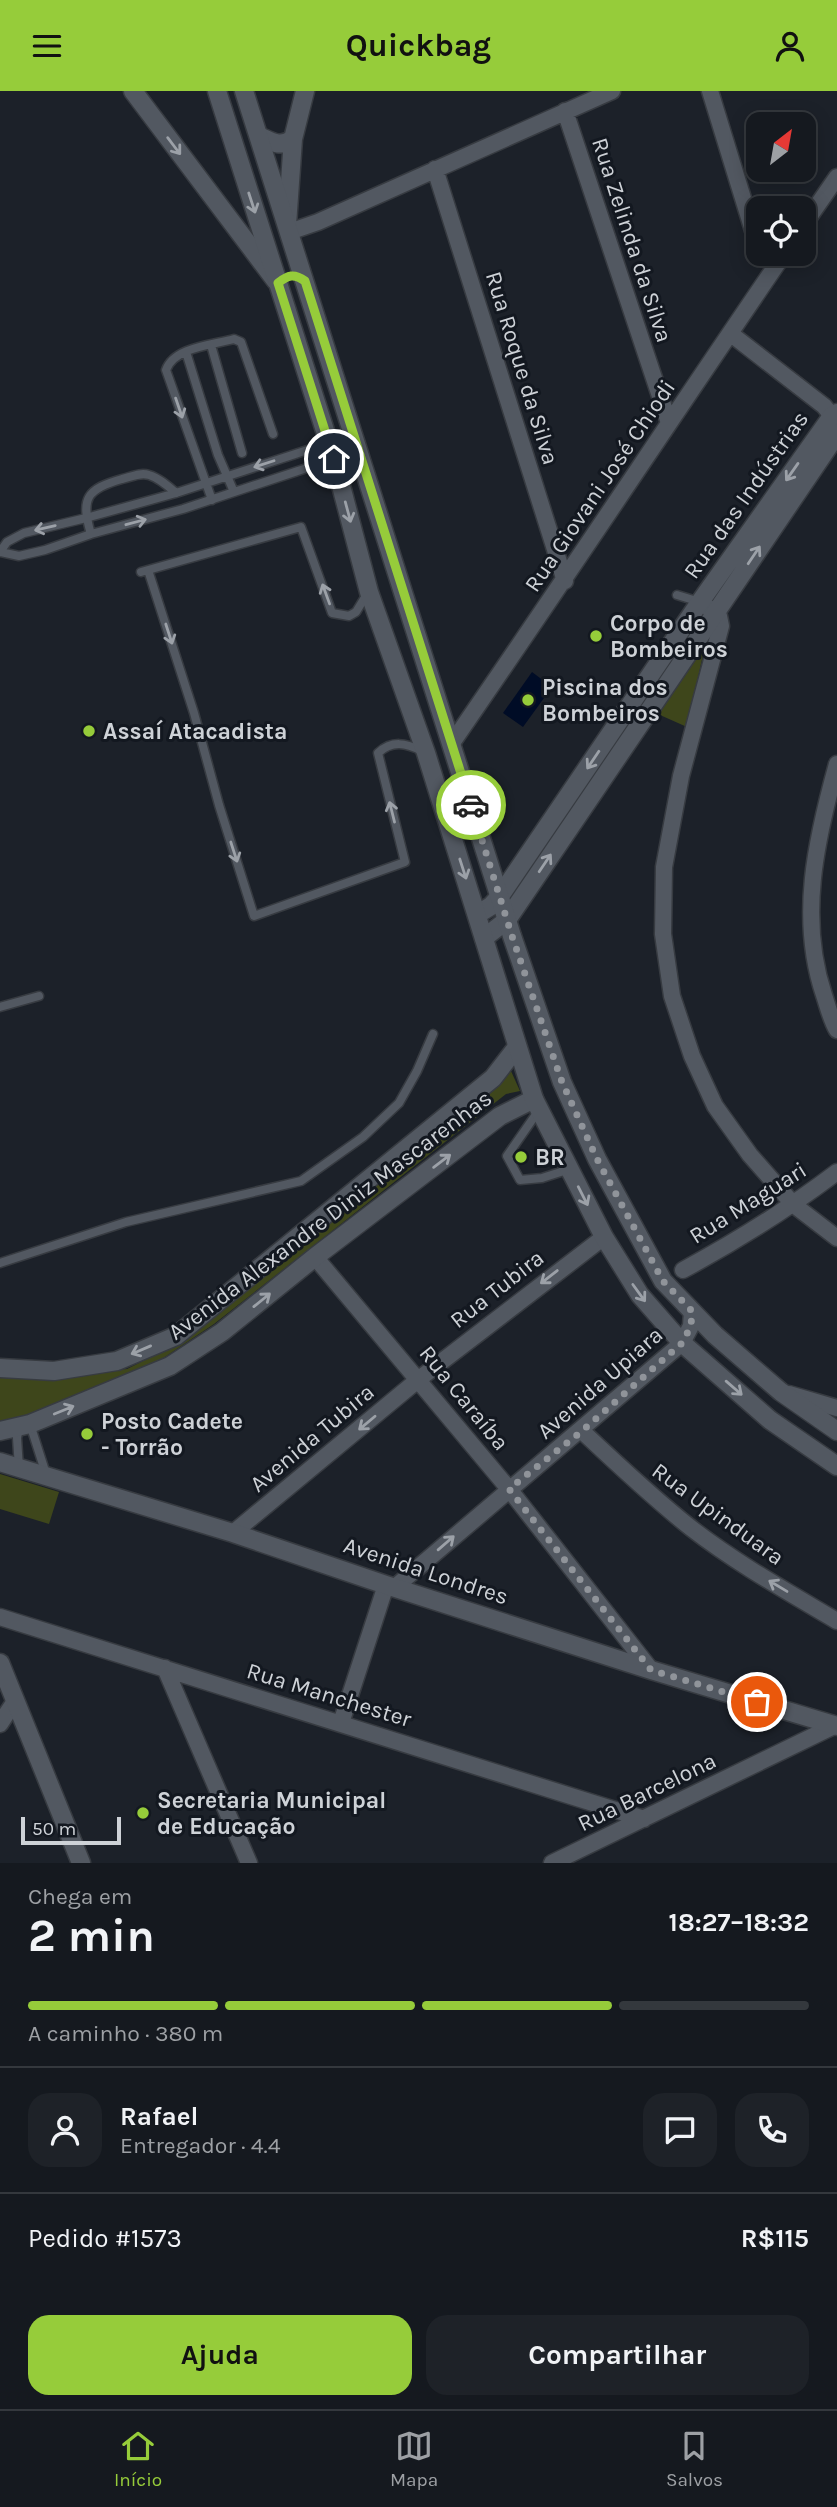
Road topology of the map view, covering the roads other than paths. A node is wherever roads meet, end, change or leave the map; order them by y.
1 (134, 91) edge
2 (217, 91) edge
3 (244, 91) edge
4 (305, 91) edge
5 (612, 91) edge
6 (710, 91) edge
7 (565, 111) junction
8 (259, 136) junction
9 (293, 139) junction
10 (435, 169) junction
11 (837, 177) edge
12 (816, 207) edge
13 (746, 208) edge
14 (288, 229) junction
15 (763, 266) edge
16 (776, 266) edge
17 (767, 279) junction
18 (305, 281) junction
19 (278, 283) junction
20 (731, 334) junction
21 (211, 345) junction
22 (186, 352) junction
23 (836, 421) edge
24 (668, 423) junction
25 (273, 434) dead end
26 (331, 451) junction
27 (242, 453) dead end
28 (228, 476) junction
29 (205, 484) junction
30 (234, 492) junction
31 (176, 493) junction
32 (212, 499) junction
33 (86, 518) junction
34 (91, 534) junction
35 (0, 552) edge
36 (565, 581) junction
37 (369, 592) junction
38 (677, 595) dead end
39 (708, 607) junction
40 (452, 743) junction
41 (426, 753) junction
42 (837, 764) edge
43 (500, 896) junction
44 (478, 914) junction
45 (507, 920) junction
46 (484, 938) junction
47 (39, 996) dead end
48 (0, 1007) edge
49 (837, 1030) edge
50 (433, 1034) dead end
51 (517, 1048) junction
52 (536, 1104) junction
53 (570, 1169) junction
54 (837, 1172) edge
55 (794, 1205) junction
56 (604, 1237) junction
57 (837, 1238) edge
58 (315, 1257) junction
59 (0, 1263) edge
60 (683, 1270) dead end
61 (692, 1311) junction
62 (682, 1343) junction
63 (0, 1368) edge
64 (419, 1379) junction
65 (781, 1392) junction
66 (837, 1408) edge
67 (25, 1425) junction
68 (0, 1431) edge
69 (582, 1431) junction
70 (837, 1431) edge
71 (0, 1462) edge
72 (837, 1466) edge
73 (19, 1468) junction
74 (46, 1476) junction
75 (509, 1489) junction
76 (233, 1533) junction
77 (390, 1586) junction
78 (0, 1617) edge
79 (837, 1621) edge
80 (0, 1664) edge
81 (165, 1668) junction
82 (651, 1670) junction
83 (15, 1701) junction
84 (341, 1723) junction
85 (0, 1724) edge
86 (837, 1726) edge
87 (644, 1819) junction
88 (81, 1863) edge
89 (249, 1863) edge
90 (552, 1863) edge

1 -> 19 street
2 -> 19 street
3 - 8 street
4 - 9 street
5 - 7 street
6 - 13 street
7 - 10 street
7 - 24 street, Rua Zelinda da Silva
8 - 9 street
8 - 14 street
9 - 14 street
10 - 14 street
10 - 36 street, Rua Roque da Silva
11 - 12 street
14 - 18 street
15 - 17 street
16 - 17 street, Rua Giovani José Chiodi
17 - 20 street, Rua Giovani José Chiodi
18 - 19 street
18 - 40 street
19 - 26 street
20 - 23 street
20 - 24 street, Rua Giovani José Chiodi
21 - 22 lane
21 - 25 lane
21 - 27 lane
22 - 28 lane
22 -> 29 lane
23 - 39 street, Rua das Indústrias
24 - 36 street, Rua Giovani José Chiodi
26 -> 28 lane
26 - 30 lane
26 -> 37 street
28 - 29 lane
28 - 30 lane
29 - 31 lane
29 - 32 lane
30 - 32 lane
31 - 33 lane
31 - 33 lane
34 -> 32 lane
33 - 34 lane
33 -> 35 lane
34 - 35 lane
36 - 40 street, Rua Giovani José Chiodi
37 - 41 street
37 -> 41 lane
38 - 39 lane
39 -> 43 street, Rua das Indústrias
45 -> 39 street, Rua das Indústrias
39 - 55 street
40 - 43 street
41 -> 44 street
42 - 49 street
43 - 44 street, Rua das Indústrias
43 - 45 street
44 - 46 street
45 - 46 street, Rua das Indústrias
45 - 61 street
46 - 51 street
47 - 48 lane
50 - 59 lane
51 - 52 street
51 -> 63 street, Avenida Alexandre Diniz Mascarenhas
52 - 53 street
52 - 53 lane
58 -> 52 street, Avenida Alexandre Diniz Mascarenhas
53 -> 56 street
54 - 55 street, Rua Maguari
55 - 57 street
55 - 60 street, Rua Maguari
56 -> 62 street
56 -> 64 street, Rua Tubira
58 - 64 street, Rua Caraíba
67 -> 58 street, Avenida Alexandre Diniz Mascarenhas
61 - 62 street, Avenida Upiara
61 - 65 street
62 - 69 street, Avenida Upiara
62 -> 72 street
64 - 75 street, Rua Caraíba
64 -> 76 street, Avenida Tubira
65 - 66 street
65 - 70 street
67 - 68 street, Avenida Alexandre Diniz Mascarenhas
67 - 73 lane
67 - 74 lane
69 - 75 street, Avenida Upiara
79 -> 69 street, Rua Upinduara
71 - 73 street, Avenida Londres
73 - 74 street, Avenida Londres
74 - 76 street, Avenida Londres
77 -> 75 street, Avenida Upiara
75 - 82 street, Rua Caraíba
76 - 77 street, Avenida Londres
77 - 82 street, Avenida Londres
77 - 84 street
78 - 81 street, Rua Manchester
80 - 83 street
81 - 84 street, Rua Manchester
81 - 89 street
82 - 86 street, Avenida Londres
83 - 85 street
83 - 88 street
84 - 87 street, Rua Manchester
86 - 87 street, Rua Barcelona
87 - 90 street, Rua Barcelona

